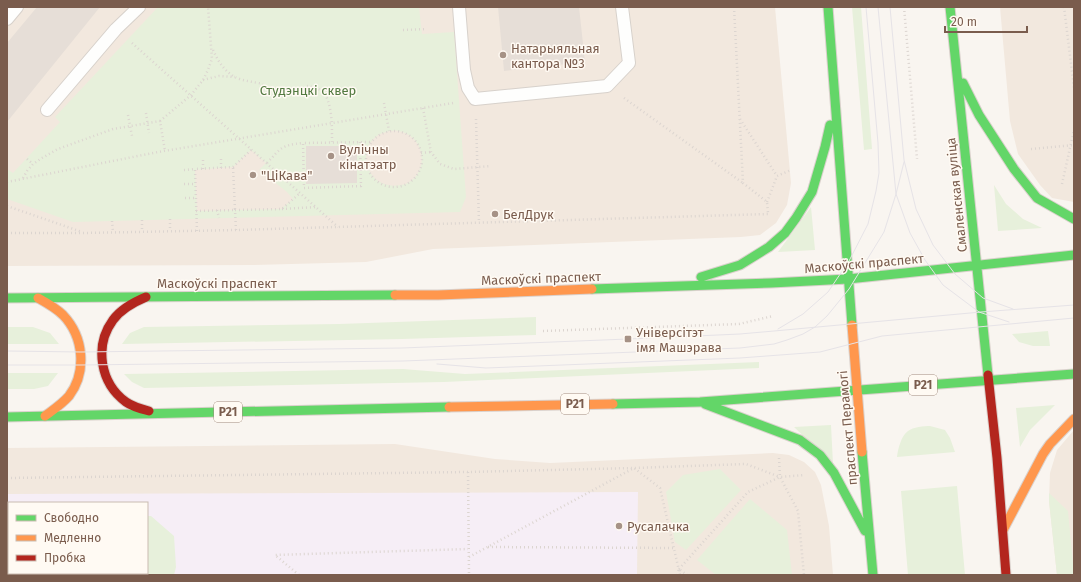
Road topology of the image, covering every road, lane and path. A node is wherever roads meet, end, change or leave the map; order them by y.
1 (17, 7) edge
2 (139, 7) edge
3 (208, 7) edge
4 (459, 7) edge
5 (622, 7) edge
6 (734, 7) edge
7 (828, 7) edge
8 (904, 7) edge
9 (950, 7) edge
10 (1064, 7) edge
11 (7, 19) edge
12 (116, 29) junction
13 (427, 29) dead end
14 (403, 30) dead end
15 (211, 48) junction
16 (957, 71) junction
17 (236, 77) junction
18 (203, 80) junction
19 (263, 84) dead end
20 (307, 86) dead end
21 (607, 86) junction
22 (1074, 88) edge
23 (191, 95) junction
24 (475, 99) junction
25 (835, 100) junction
26 (384, 103) dead end
27 (423, 108) junction
28 (47, 110) dead end
29 (146, 113) dead end
30 (386, 114) junction
31 (128, 115) dead end
32 (740, 118) junction
33 (160, 121) junction
34 (147, 123) junction
35 (331, 123) junction
36 (130, 126) junction
37 (1074, 130) edge
38 (389, 131) junction
39 (149, 133) dead end
40 (132, 136) dead end
41 (239, 139) junction
42 (360, 142) junction
43 (372, 142) junction
44 (303, 143) junction
45 (332, 143) junction
46 (1072, 145) edge
47 (1029, 149) dead end
48 (251, 150) junction
49 (165, 151) junction
50 (431, 152) junction
51 (421, 153) junction
52 (27, 159) dead end
53 (221, 159) dead end
54 (917, 159) dead end
55 (203, 160) dead end
56 (267, 163) junction
57 (33, 164) junction
58 (490, 166) dead end
59 (477, 167) junction
60 (222, 168) junction
61 (233, 168) junction
62 (195, 169) junction
63 (203, 169) junction
64 (184, 170) dead end
65 (792, 170) dead end
66 (777, 176) junction
67 (23, 179) junction
68 (7, 182) edge
69 (743, 183) junction
70 (184, 184) dead end
71 (195, 184) junction
72 (1061, 189) dead end
73 (300, 193) junction
74 (185, 198) dead end
75 (196, 198) junction
76 (767, 202) junction
77 (7, 206) edge
78 (316, 208) junction
79 (282, 209) junction
80 (217, 210) junction
81 (235, 210) junction
82 (196, 211) junction
83 (219, 218) dead end
84 (170, 219) dead end
85 (1074, 219) edge
86 (142, 220) dead end
87 (112, 221) dead end
88 (479, 223) junction
89 (338, 226) junction
90 (197, 230) junction
91 (236, 230) junction
92 (170, 231) junction
93 (113, 232) junction
94 (142, 232) junction
95 (7, 233) edge
96 (84, 233) junction
97 (1074, 255) edge
98 (976, 265) junction
99 (848, 279) junction
100 (673, 286) junction
101 (159, 296) junction
102 (7, 298) edge
103 (38, 298) junction
104 (772, 316) dead end
105 (543, 330) dead end
106 (1074, 374) edge
107 (989, 381) junction
108 (857, 390) junction
109 (700, 402) junction
110 (164, 413) junction
111 (45, 416) junction
112 (7, 417) edge
113 (1074, 419) edge
114 (779, 454) dead end
115 (634, 468) junction
116 (468, 472) junction
117 (808, 475) dead end
118 (780, 477) junction
119 (7, 478) edge
120 (1003, 530) junction
121 (870, 541) junction
122 (488, 547) junction
123 (674, 548) junction
124 (468, 549) junction
125 (469, 557) junction
126 (679, 569) junction
127 (299, 575) edge
128 (469, 575) edge
129 (679, 575) edge
130 (687, 575) edge
131 (804, 575) edge
132 (873, 575) edge
133 (1006, 575) edge

1 - 11 lane
2 - 12 lane
3 - 15 path
4 - 24 lane
5 - 21 lane
6 - 32 path
7 - 25 main road
8 - 54 path
9 - 16 main road, Смаленская вуліца
10 - 22 path
12 - 23 path
12 - 28 lane
13 - 14 path
15 - 17 path
15 - 18 path
16 - 85 main road
16 - 98 main road, Смаленская вуліца
17 - 18 path
17 - 19 path
18 - 23 path
20 - 35 path
21 - 24 lane
21 - 69 path
23 - 33 path
23 - 41 path
24 - 27 path
24 - 59 path
25 - 99 main road
25 - 100 main road
26 - 30 path
27 - 30 path
27 - 50 path
29 - 34 path
30 - 35 path
30 - 38 path
31 - 36 path
32 - 66 path
32 - 69 path
33 - 34 path
33 - 49 path
34 - 36 path
34 - 39 path
35 - 41 path
35 - 45 path
36 - 40 path
36 - 57 path
37 - 46 path
38 - 43 path
38 - 51 path
41 - 48 path
41 - 49 path
42 - 43 path
42 - 44 path
42 - 45 path
43 - 51 path
44 - 45 path
44 - 56 path
46 - 47 path
46 - 72 path
48 - 56 path
48 - 61 path
49 - 67 path
50 - 51 path
50 - 59 path
52 - 57 path
53 - 60 path
55 - 63 path
56 - 73 path
57 - 67 path
58 - 59 path
59 - 88 path
60 - 61 path
60 - 63 path
61 - 81 path
62 - 63 path
62 - 64 path
62 - 71 path
65 - 66 path
66 - 76 path
67 - 68 path
69 - 76 path
70 - 71 path
71 - 75 path
73 - 78 path
73 - 79 path
74 - 75 path
75 - 82 path
76 - 88 path
77 - 96 path
78 - 79 path
78 - 89 path
79 - 81 path
80 - 81 path
80 - 82 path
80 - 83 path
81 - 91 path
82 - 90 path
84 - 92 path
86 - 94 path
87 - 93 path
88 - 89 path
89 - 91 path
90 - 91 path
90 - 92 path
92 - 94 path
93 - 94 path
93 - 96 path
95 - 96 path
97 - 98 main road, Маскоўскі праспект
98 - 99 main road, Маскоўскі праспект
98 - 107 main road, Смаленская вуліца
99 - 100 main road, Маскоўскі праспект
99 - 108 main road, праспект Перамогі
100 - 101 main road, Маскоўскі праспект
101 - 103 main road, Маскоўскі праспект
101 - 110 main road
102 - 103 main road, Маскоўскі праспект
103 - 111 main road
104 - 105 path
106 - 107 main road, Р21
107 - 108 main road, Р21
107 - 120 main road
108 - 109 main road, Р21
108 - 121 main road, праспект Перамогі
109 - 110 main road, Р21
109 - 121 main road
110 - 111 main road, Р21
111 - 112 main road, Р21
113 - 120 main road
114 - 118 path
115 - 116 path
115 - 118 path
115 - 122 path
115 - 123 path
116 - 119 path
116 - 124 path
117 - 118 path
118 - 126 path
118 - 131 path
120 - 133 main road
121 - 132 main road, праспект Перамогі
122 - 123 path
122 - 125 path
123 - 126 path
124 - 125 path
124 - 127 path
125 - 128 path
126 - 129 path
126 - 130 path

